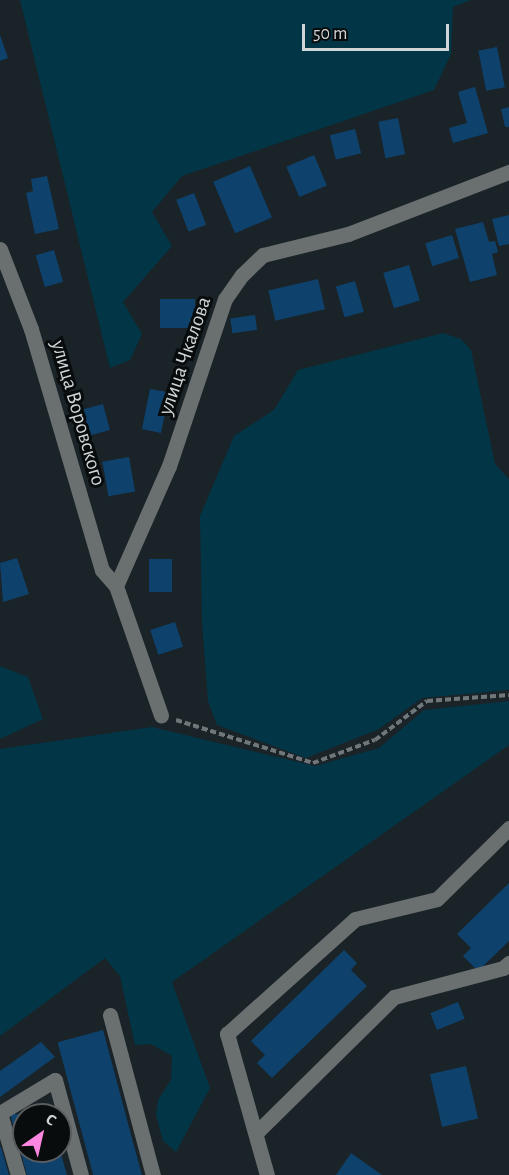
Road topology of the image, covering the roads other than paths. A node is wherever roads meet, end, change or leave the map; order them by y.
1 (509, 172) edge
2 (0, 249) edge
3 (116, 586) junction
4 (161, 715) road end
5 (509, 828) edge
6 (509, 963) edge
7 (110, 1015) dead end
8 (0, 1113) edge
9 (256, 1133) junction
10 (18, 1175) edge
11 (81, 1175) edge
12 (153, 1175) edge
13 (267, 1175) edge

1 - 3 street, улица Чкалова
2 - 3 street, улица Воровского
3 - 4 street, улица Воровского
5 - 9 street
6 - 9 street
7 - 12 street
8 - 10 street
8 - 11 street
9 - 13 street

